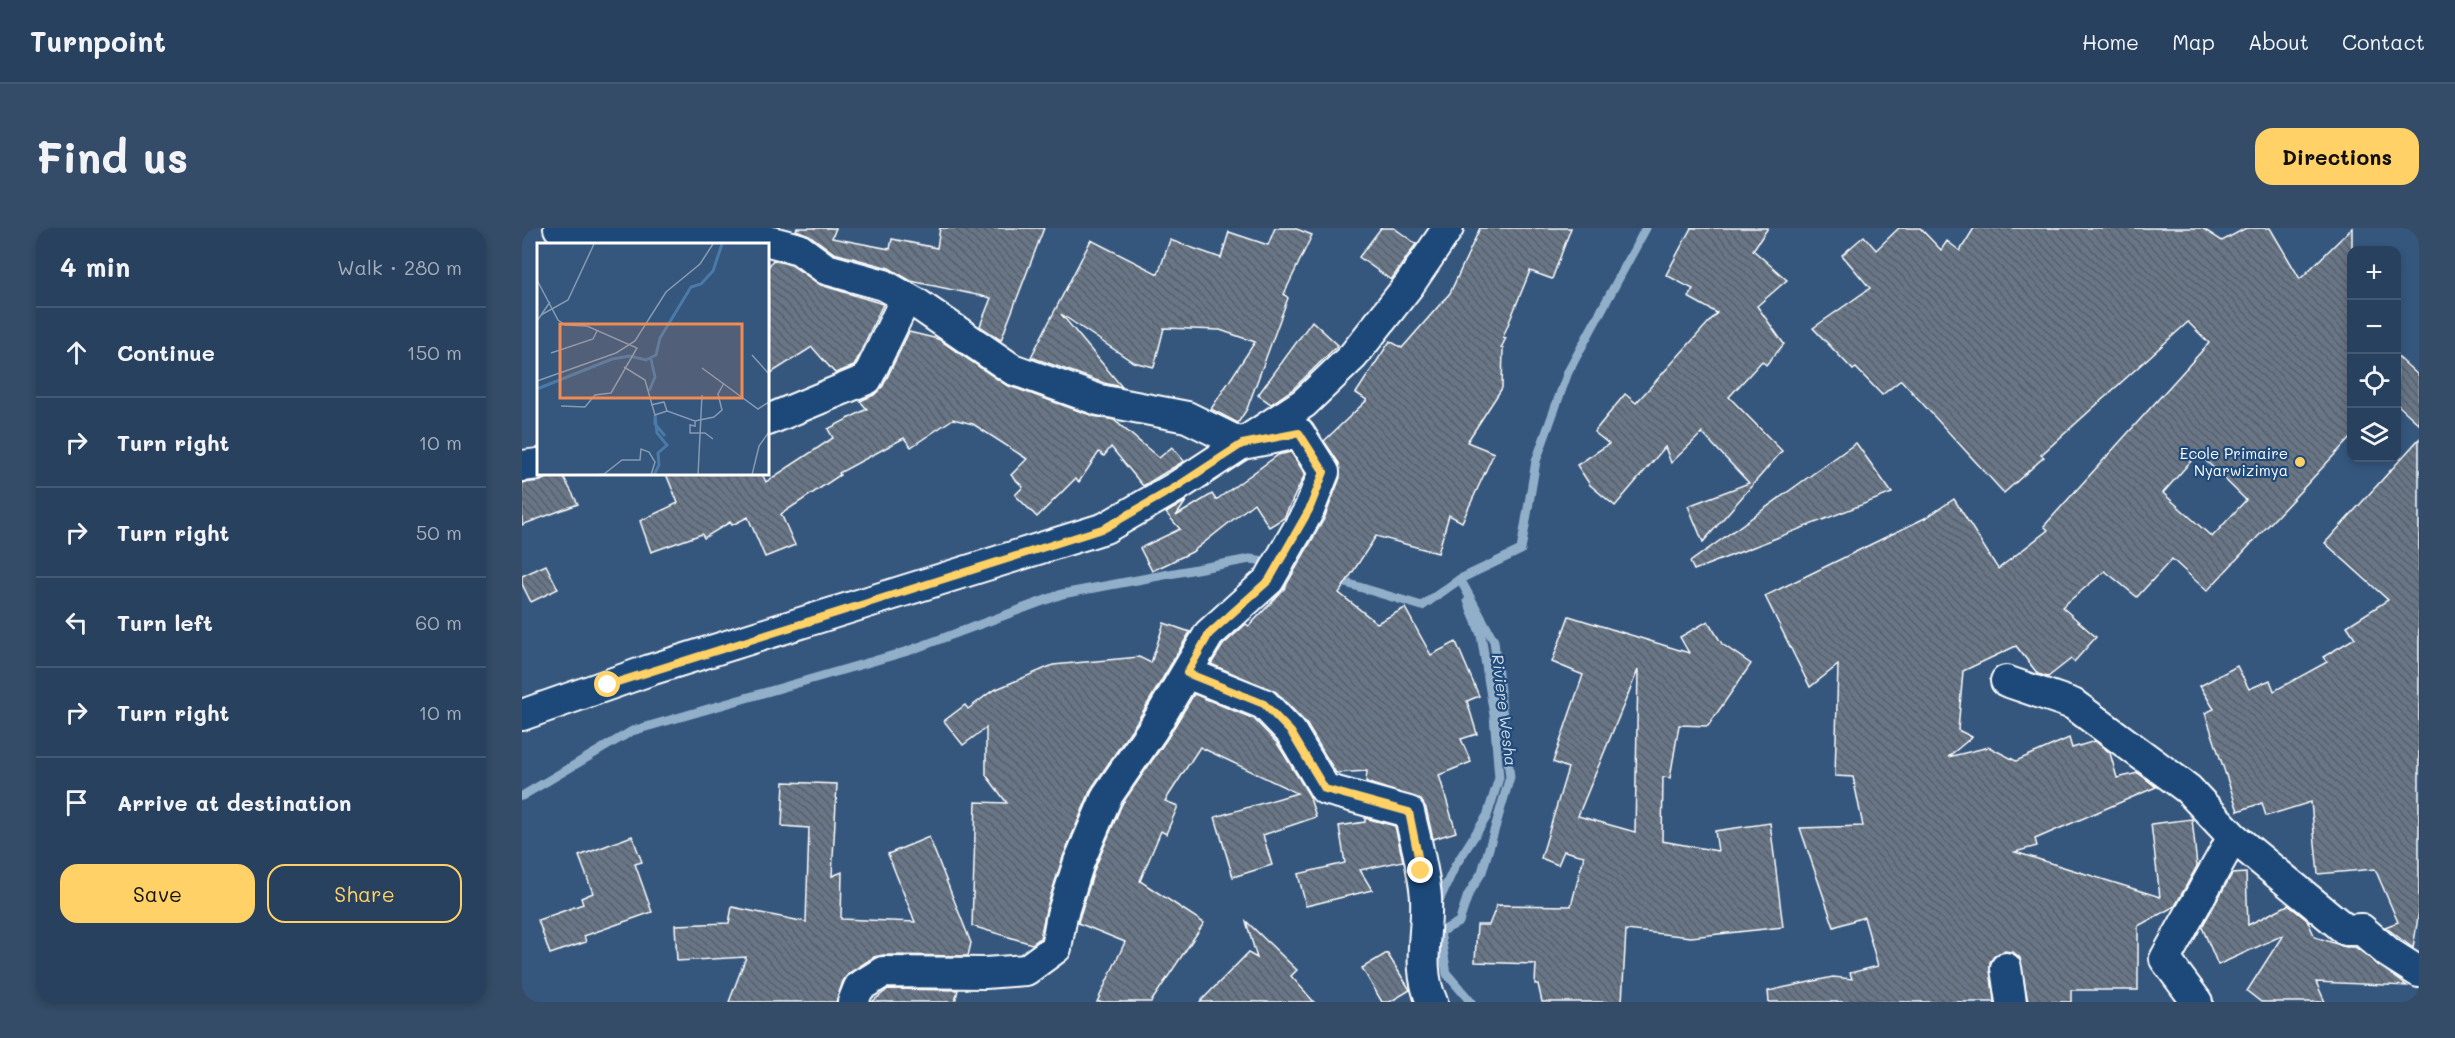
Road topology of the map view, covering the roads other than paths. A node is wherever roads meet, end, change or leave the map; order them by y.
1 (559, 228) edge
2 (1448, 228) edge
3 (906, 298) junction
4 (770, 419) edge
5 (1242, 444) junction
6 (537, 464) edge
7 (522, 466) edge
8 (1187, 673) junction
9 (2006, 681) dead end
10 (522, 715) edge
11 (2233, 837) junction
12 (2006, 968) dead end
13 (2419, 972) edge
14 (853, 1002) edge
15 (1432, 1002) edge
16 (2011, 1002) edge
17 (2197, 1002) edge

1 - 3 street
2 - 5 street
3 - 4 street
3 - 5 street
5 - 8 street
5 - 10 street
6 - 7 street
8 - 14 street
8 - 15 street
9 - 11 street
11 - 13 street
11 - 17 street
12 - 16 street

